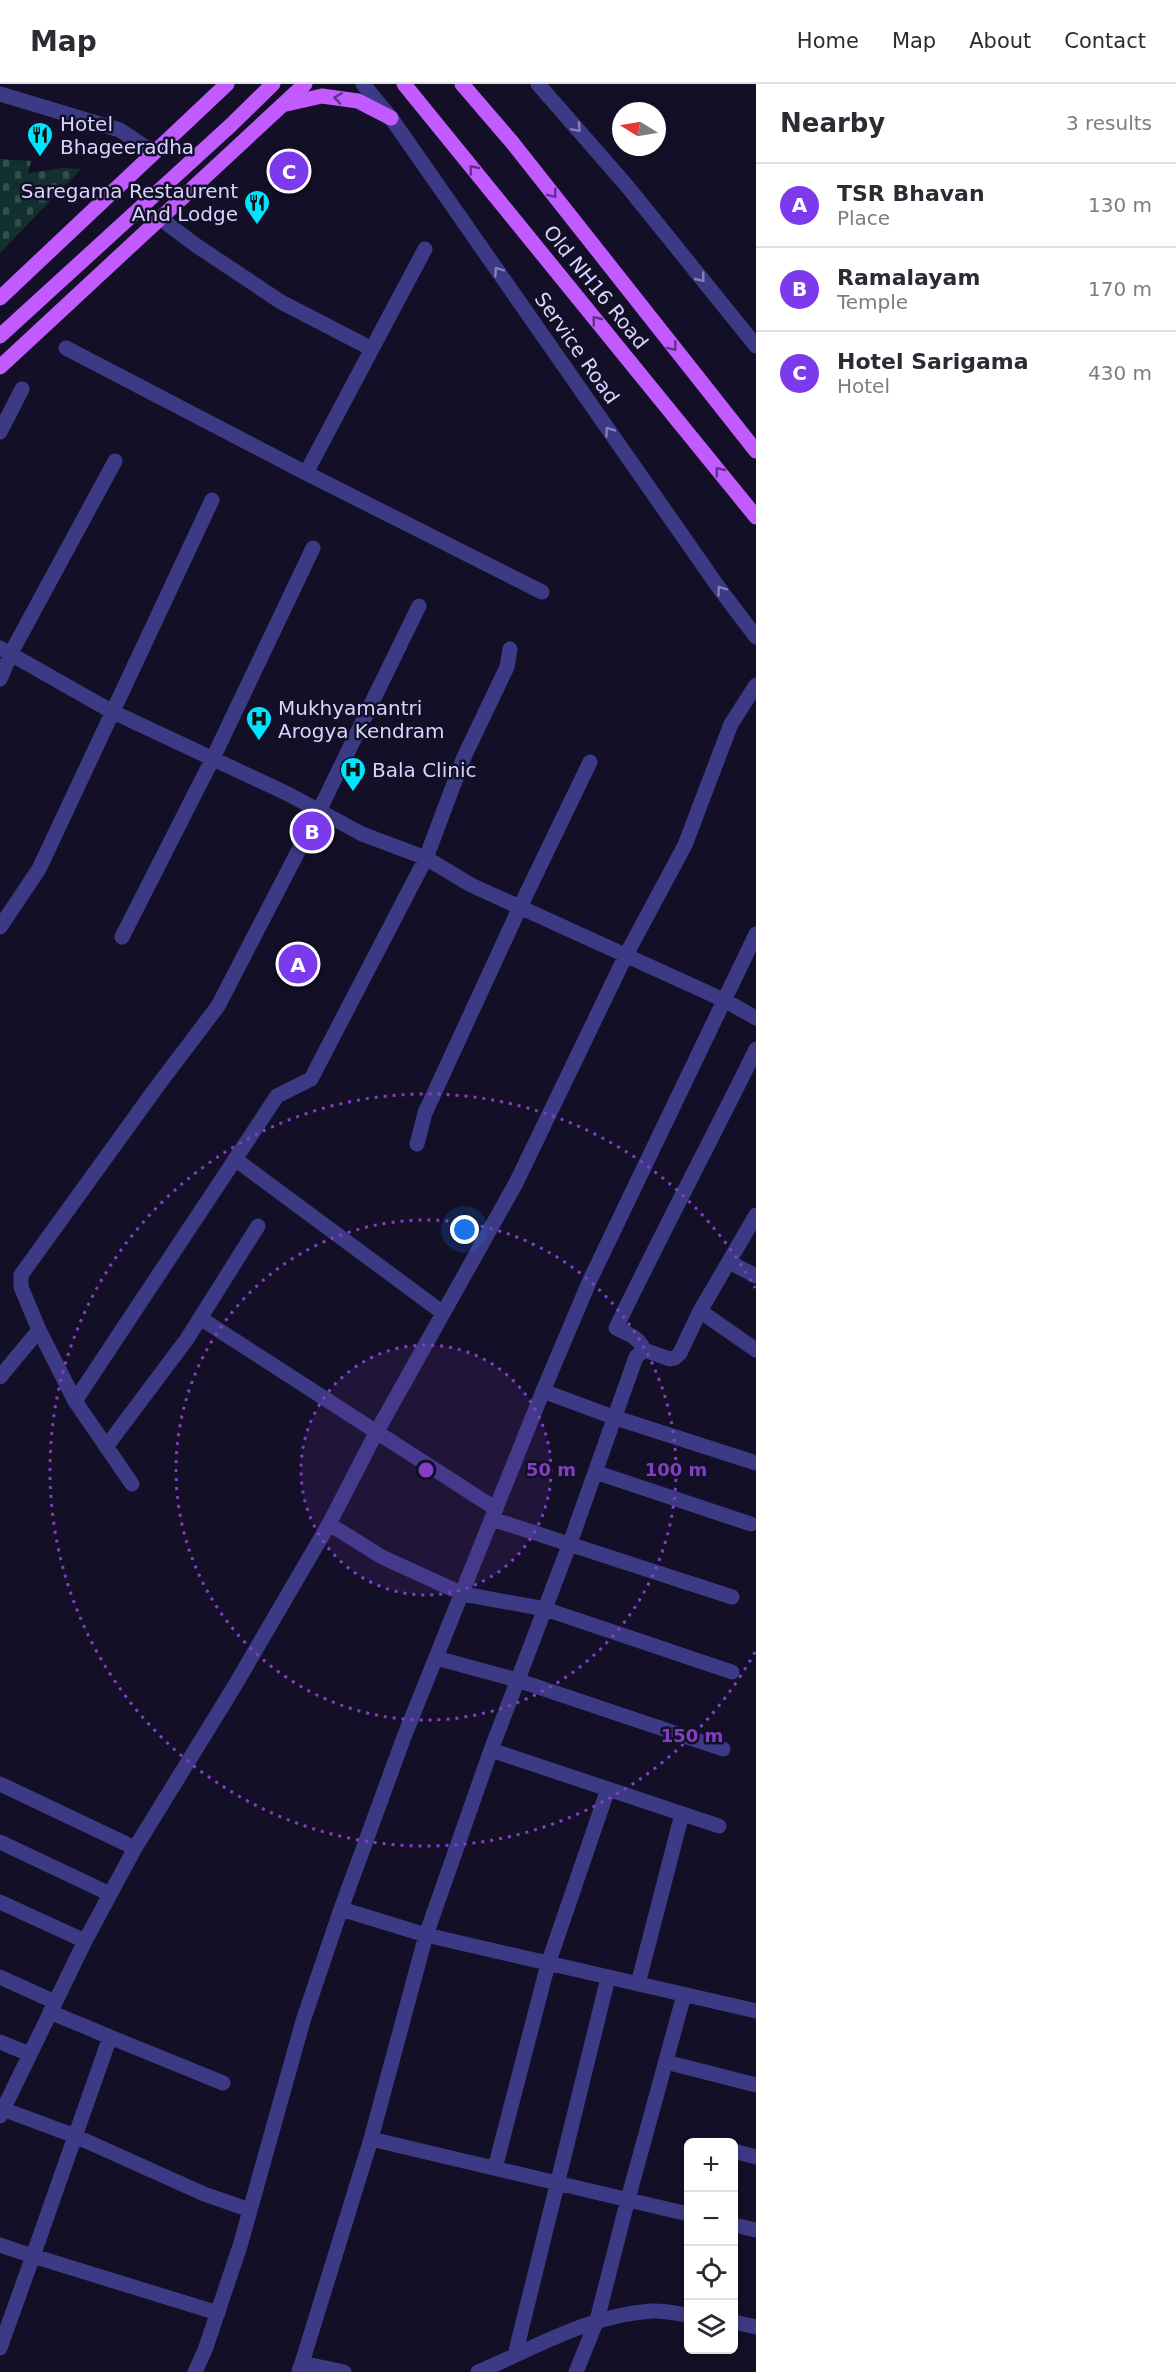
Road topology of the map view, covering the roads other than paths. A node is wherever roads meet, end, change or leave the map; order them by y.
1 (227, 84) edge
2 (273, 84) edge
3 (305, 84) edge
4 (363, 84) edge
5 (404, 84) edge
6 (462, 84) edge
7 (538, 84) edge
8 (0, 94) edge
9 (282, 105) junction
10 (391, 118) junction
11 (153, 153) junction
12 (161, 219) junction
13 (425, 249) dead end
14 (0, 298) edge
15 (0, 336) edge
16 (756, 346) edge
17 (66, 348) dead end
18 (372, 349) junction
19 (0, 367) edge
20 (22, 389) dead end
21 (0, 432) edge
22 (756, 452) edge
23 (115, 461) dead end
24 (306, 473) junction
25 (212, 500) dead end
26 (756, 517) edge
27 (313, 548) dead end
28 (542, 592) dead end
29 (419, 606) dead end
30 (756, 637) edge
31 (510, 649) dead end
32 (6, 651) edge
33 (0, 679) edge
34 (756, 685) edge
35 (111, 711) junction
36 (213, 758) junction
37 (590, 762) dead end
38 (319, 810) junction
39 (426, 858) junction
40 (520, 907) junction
41 (0, 927) edge
42 (756, 934) edge
43 (122, 938) dead end
44 (626, 955) junction
45 (726, 1001) junction
46 (756, 1018) edge
47 (756, 1049) edge
48 (417, 1144) dead end
49 (235, 1159) junction
50 (756, 1215) edge
51 (258, 1226) dead end
52 (729, 1262) junction
53 (756, 1276) edge
54 (700, 1311) junction
55 (443, 1313) junction
56 (200, 1318) junction
57 (39, 1330) junction
58 (644, 1350) junction
59 (756, 1350) edge
60 (0, 1377) edge
61 (543, 1391) junction
62 (75, 1401) junction
63 (613, 1417) junction
64 (376, 1433) junction
65 (106, 1447) junction
66 (756, 1462) edge
67 (595, 1472) junction
68 (132, 1484) dead end
69 (494, 1514) junction
70 (329, 1524) junction
71 (751, 1524) dead end
72 (570, 1543) junction
73 (463, 1594) junction
74 (732, 1597) dead end
75 (545, 1609) junction
76 (436, 1658) junction
77 (732, 1672) dead end
78 (517, 1680) junction
79 (723, 1749) dead end
80 (491, 1750) junction
81 (0, 1784) edge
82 (608, 1790) junction
83 (682, 1814) junction
84 (719, 1826) dead end
85 (0, 1842) edge
86 (135, 1848) junction
87 (110, 1894) junction
88 (0, 1902) edge
89 (341, 1909) junction
90 (426, 1935) junction
91 (85, 1941) junction
92 (548, 1964) junction
93 (0, 1977) edge
94 (608, 1978) junction
95 (638, 1984) junction
96 (684, 1995) junction
97 (52, 2007) junction
98 (756, 2012) edge
99 (110, 2037) junction
100 (0, 2042) edge
101 (29, 2054) junction
102 (666, 2062) junction
103 (223, 2083) dead end
104 (756, 2085) edge
105 (1, 2111) edge
106 (75, 2136) junction
107 (371, 2139) junction
108 (738, 2152) edge
109 (756, 2157) edge
110 (495, 2168) junction
111 (558, 2182) junction
112 (628, 2199) junction
113 (250, 2210) junction
114 (684, 2213) edge
115 (738, 2226) edge
116 (756, 2230) edge
117 (0, 2246) edge
118 (33, 2256) junction
119 (218, 2313) junction
120 (684, 2315) edge
121 (597, 2320) junction
122 (738, 2323) edge
123 (756, 2327) edge
124 (0, 2348) edge
125 (515, 2355) junction
126 (301, 2368) edge
127 (195, 2372) edge
128 (344, 2372) edge
129 (478, 2372) edge
130 (576, 2372) edge

1 - 11 main road
2 - 15 main road
3 - 9 main road
4 - 10 street, Service Road
26 -> 5 main road, Old NH16 Road
6 -> 22 main road, Old NH16 Road
7 -> 16 street
8 - 11 street
10 -> 9 main road
9 - 12 main road
30 -> 10 street, Service Road
11 - 14 main road
12 - 18 street
12 - 19 main road
13 - 18 street
17 - 24 street
18 - 24 street
20 - 21 street
23 - 32 street
24 - 28 street
25 - 35 street
27 - 36 street
29 - 38 street
31 - 39 street
32 - 33 street
32 - 35 street
34 - 44 street
35 - 36 street
35 - 41 street
36 - 38 street
36 - 43 street
37 - 40 street
38 - 39 street
38 - 57 street
39 - 40 street
39 - 49 street
40 - 44 street
40 - 48 street
42 - 45 street
44 - 45 street
44 - 55 street
45 - 46 street
45 - 61 street
47 - 58 street
49 - 55 street
49 - 62 street
50 - 52 street
51 - 56 street
52 - 53 street
52 - 54 street
54 - 58 street
54 - 59 street
55 - 64 street
56 - 64 street
56 - 65 street
57 - 60 street
57 - 62 street
58 - 63 street
61 - 63 street
61 - 69 street
62 - 65 street
63 - 66 street
63 - 67 street
64 - 69 street
64 - 70 street
65 - 68 street
67 - 71 street
67 - 72 street
69 - 72 street
69 - 73 street
70 - 73 street
70 - 86 street
72 - 74 street
72 - 75 street
73 - 75 street
73 - 76 street
75 - 77 street
75 - 78 street
76 - 78 street
76 - 89 street
78 - 79 street
78 - 80 street
80 - 82 street
80 - 90 street
81 - 86 street
82 - 83 street
82 - 92 street
83 - 84 street
83 - 95 street
85 - 87 street
86 - 87 street
87 - 91 street
88 - 91 street
89 - 90 street
89 - 113 street
90 - 92 street
90 - 107 street
91 - 97 street
92 - 94 street
92 - 110 street
93 - 97 street
94 - 95 street
94 - 111 street
95 - 96 street
96 - 98 street
96 - 102 street
97 - 99 street
97 - 101 street
99 - 103 street
99 - 106 street
100 - 101 street
101 - 105 street
102 - 104 street
102 - 112 street
105 - 106 street
106 - 113 street
106 - 118 street
107 - 110 street
107 - 126 street
108 - 109 street
110 - 111 street
111 - 112 street
111 - 125 street
112 - 114 street
112 - 121 street
113 - 119 street
115 - 116 street
117 - 118 street
118 - 119 street
118 - 124 street
119 - 127 street
120 - 121 street
121 - 125 street
121 - 130 street
122 - 123 street
125 - 129 street
126 - 128 street

